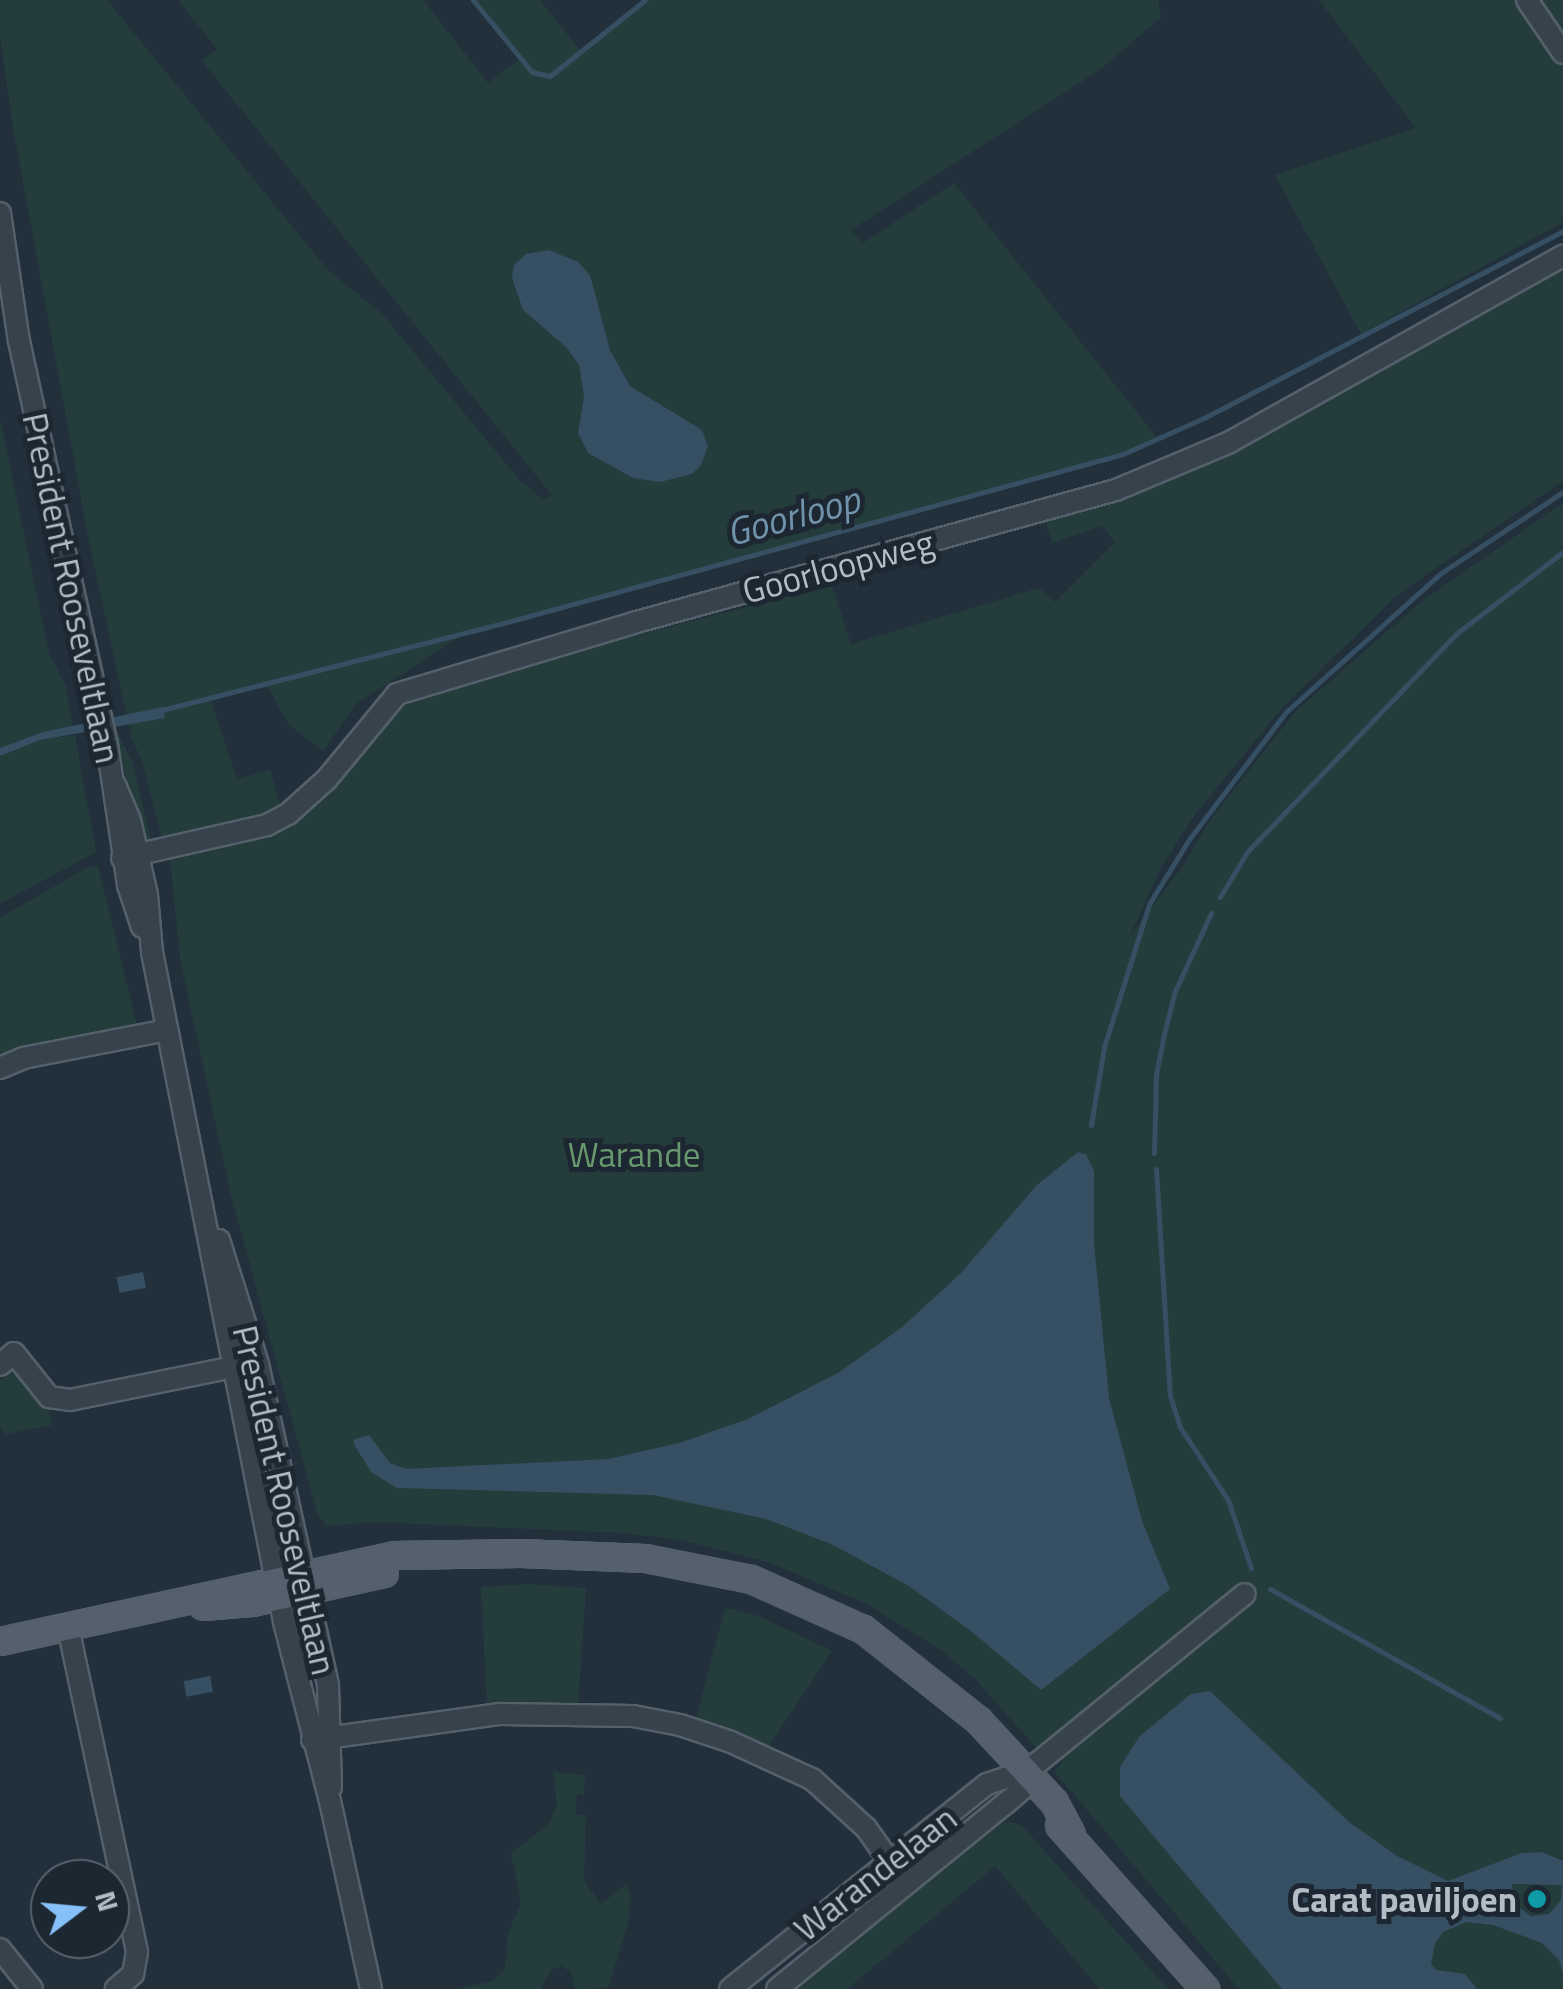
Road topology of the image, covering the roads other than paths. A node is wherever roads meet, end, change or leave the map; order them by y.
1 (1527, 0) edge
2 (1563, 54) edge
3 (0, 213) edge
4 (1563, 256) edge
5 (130, 856) junction
6 (167, 1030) junction
7 (0, 1068) edge
8 (205, 1206) junction
9 (0, 1336) edge
10 (7, 1359) edge
11 (258, 1364) junction
12 (233, 1366) junction
13 (292, 1584) junction
14 (1245, 1594) dead end
15 (68, 1627) junction
16 (0, 1641) edge
17 (322, 1738) junction
18 (1018, 1778) junction
19 (890, 1862) junction
20 (918, 1872) junction
21 (0, 1949) edge
22 (32, 1989) edge
23 (116, 1989) edge
24 (371, 1989) edge
25 (730, 1989) edge
26 (777, 1989) edge
27 (1206, 1989) edge

1 - 2 street
3 - 5 street, President Rooseveltlaan
4 - 5 street, Goorloopweg
5 - 6 street, President Rooseveltlaan
6 - 7 street
6 - 8 street, President Rooseveltlaan
8 - 11 street, President Rooseveltlaan
8 - 12 street, President Rooseveltlaan
9 - 10 street
10 - 12 street
11 - 12 street
11 - 13 street, President Rooseveltlaan
12 - 13 street, President Rooseveltlaan
13 - 15 main road
13 - 17 street, President Rooseveltlaan
13 - 18 main road
14 - 18 street, Warandelaan
15 - 16 main road
15 - 23 street
17 - 19 street
17 - 24 street, President Rooseveltlaan
18 - 19 street, Warandelaan
18 - 20 street, Warandelaan
18 - 27 main road
19 - 20 street
19 - 25 street, Warandelaan
20 - 26 street, Warandelaan
21 - 22 street

